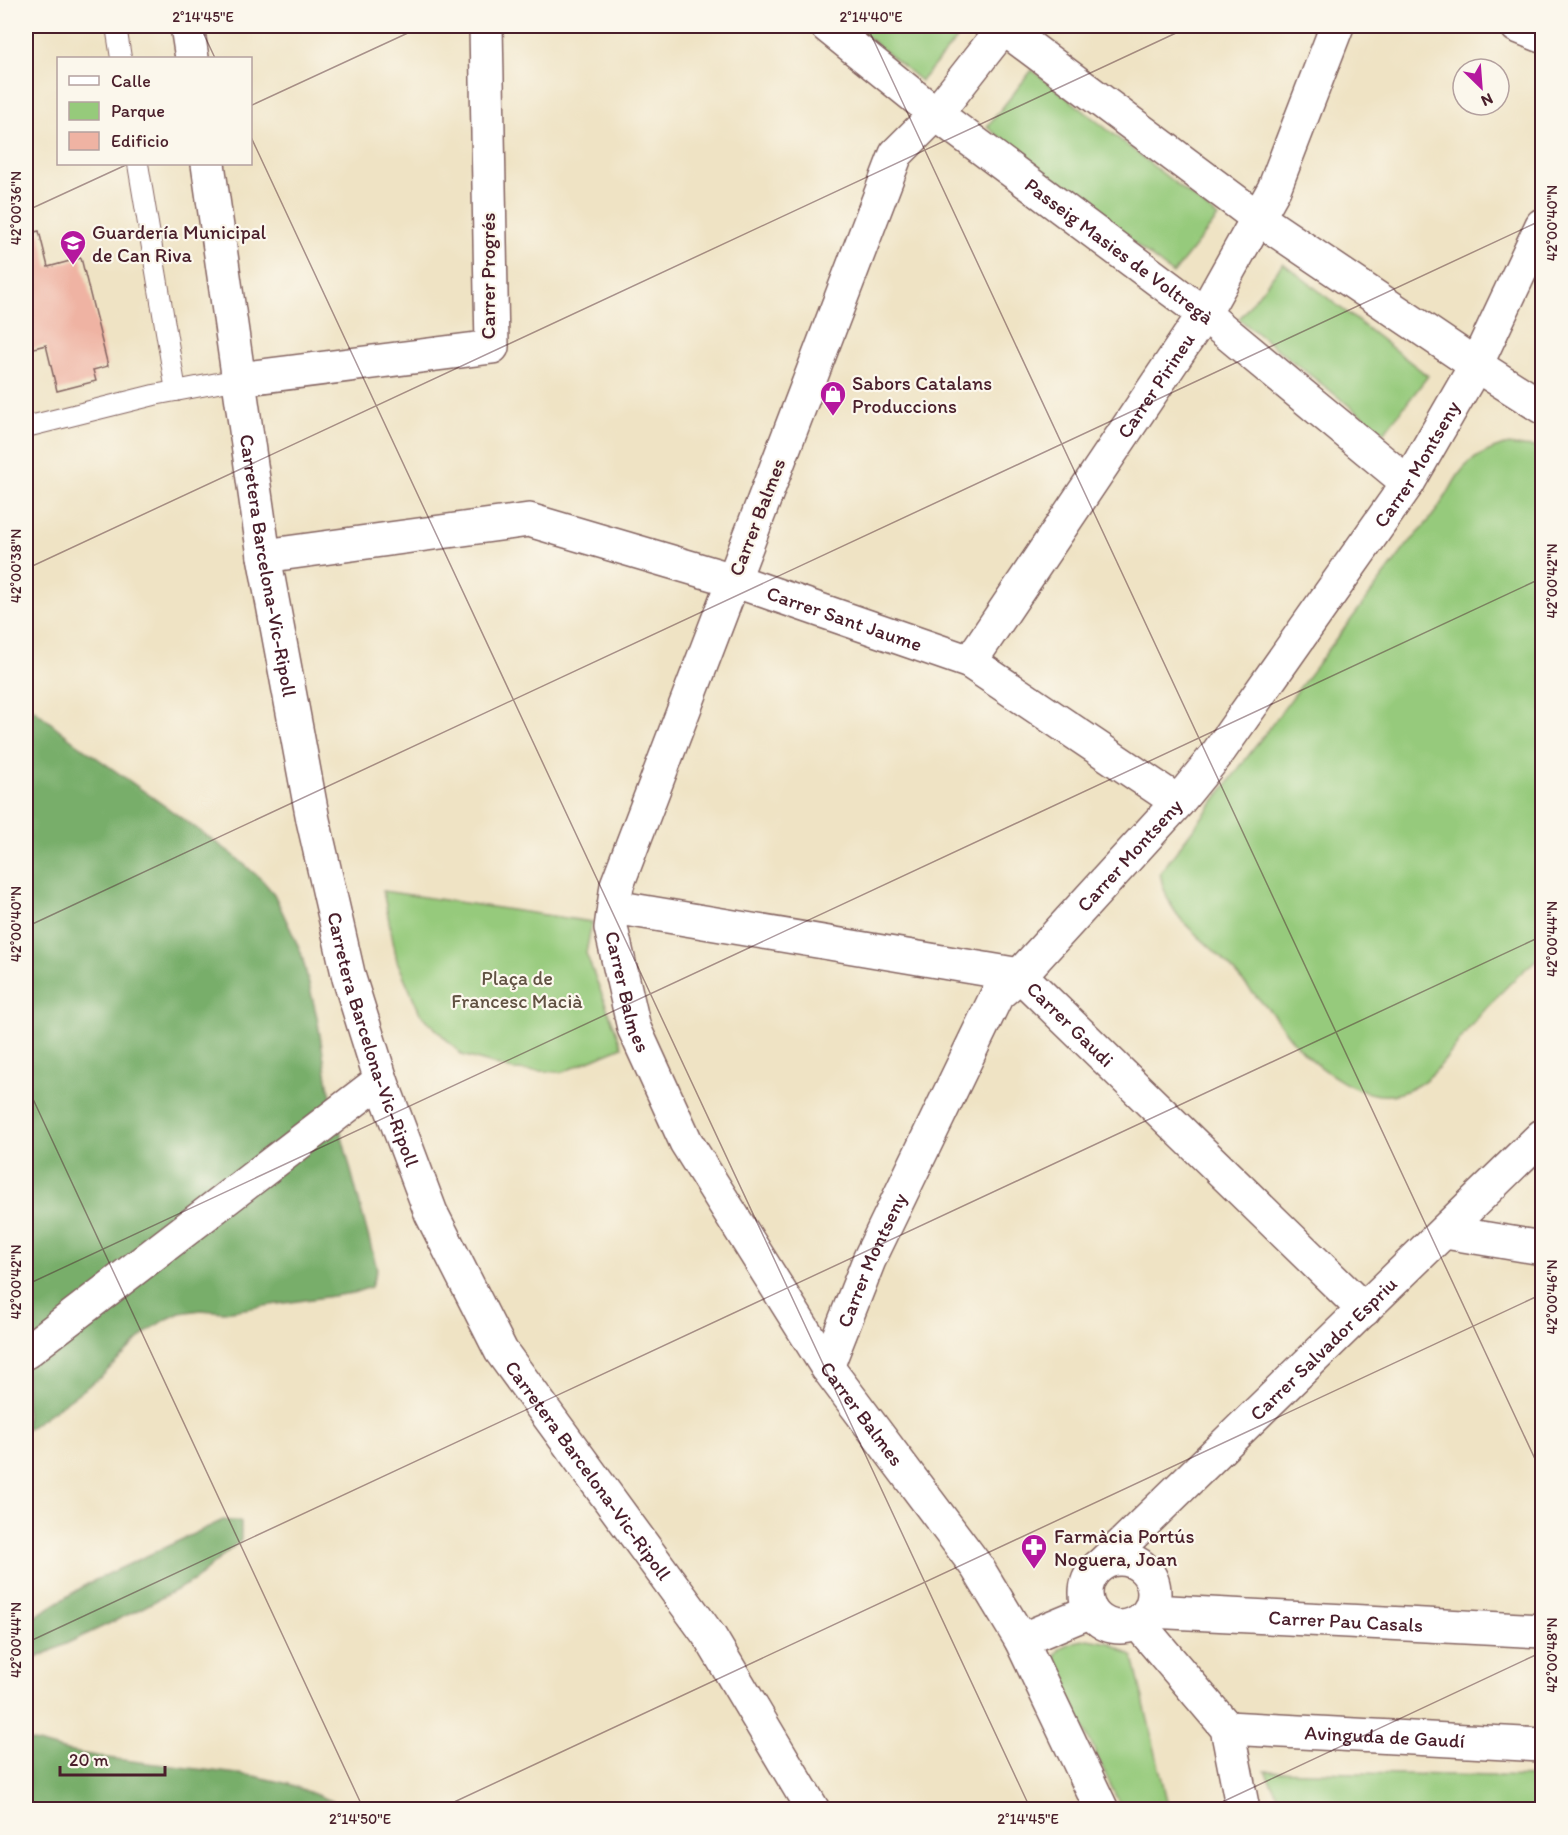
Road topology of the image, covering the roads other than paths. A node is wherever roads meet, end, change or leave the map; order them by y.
1 (116, 26) edge
2 (187, 26) edge
3 (486, 26) edge
4 (827, 26) edge
5 (1003, 26) edge
6 (1337, 26) edge
7 (1517, 26) edge
8 (1542, 36) edge
9 (121, 57) edge
10 (192, 57) edge
11 (936, 114) junction
12 (138, 165) edge
13 (207, 165) edge
14 (1258, 218) junction
15 (1542, 225) edge
16 (1204, 314) junction
17 (1476, 365) junction
18 (239, 379) junction
19 (176, 391) junction
20 (1542, 407) edge
21 (26, 427) edge
22 (1408, 483) junction
23 (264, 556) junction
24 (733, 580) junction
25 (970, 662) junction
26 (1178, 802) junction
27 (614, 907) junction
28 (1020, 975) junction
29 (381, 1080) junction
30 (1542, 1136) edge
31 (1445, 1232) junction
32 (1542, 1248) edge
33 (1364, 1310) junction
34 (26, 1352) edge
35 (827, 1367) junction
36 (1104, 1562) junction
37 (1090, 1611) junction
38 (1144, 1617) junction
39 (1542, 1631) edge
40 (1021, 1640) junction
41 (1227, 1728) junction
42 (1542, 1745) edge
43 (813, 1809) edge
44 (1102, 1809) edge
45 (1243, 1809) edge

1 - 9 lane
2 - 10 street
3 - 18 street, Carrer Progrés
4 - 11 street, Passeig Masies de Voltregà
5 - 11 street, Carrer Balmes
5 - 14 street
6 - 14 street, Carrer Pirineu
7 - 8 street
11 - 16 street, Passeig Masies de Voltregà
11 - 24 street, Carrer Balmes
12 - 19 lane
13 - 18 street, Carretera Barcelona-Vic-Ripoll
14 - 16 street, Carrer Pirineu
14 - 17 street
15 - 17 street, Carrer Montseny
16 - 22 street, Passeig Masies de Voltregà
16 - 25 street, Carrer Pirineu
17 - 20 street
17 - 22 street, Carrer Montseny
18 - 19 lane
18 - 23 street, Carretera Barcelona-Vic-Ripoll
19 - 21 lane
22 - 26 street, Carrer Montseny
23 - 24 street, Carrer Sant Jaume
23 - 29 street, Carretera Barcelona-Vic-Ripoll
24 - 25 street, Carrer Sant Jaume
24 - 27 street, Carrer Balmes
25 - 26 street, Carrer Sant Jaume
26 - 28 street, Carrer Montseny
27 - 28 street, Carrer Gaudi
27 - 35 street, Carrer Balmes
28 - 33 street, Carrer Gaudi
28 - 35 street, Carrer Montseny
29 - 34 street
29 - 43 street, Carretera Barcelona-Vic-Ripoll
30 - 31 street, Carrer Salvador Espriu
31 - 32 street
31 - 33 street, Carrer Salvador Espriu
33 - 36 street, Carrer Salvador Espriu
35 - 40 street, Carrer Balmes
36 - 37 street
36 - 38 street
37 - 38 street
37 - 40 street
38 - 39 street, Carrer Pau Casals
38 - 41 street
40 - 44 street, Carrer Balmes
41 - 42 street, Avinguda de Gaudí
41 - 45 street

